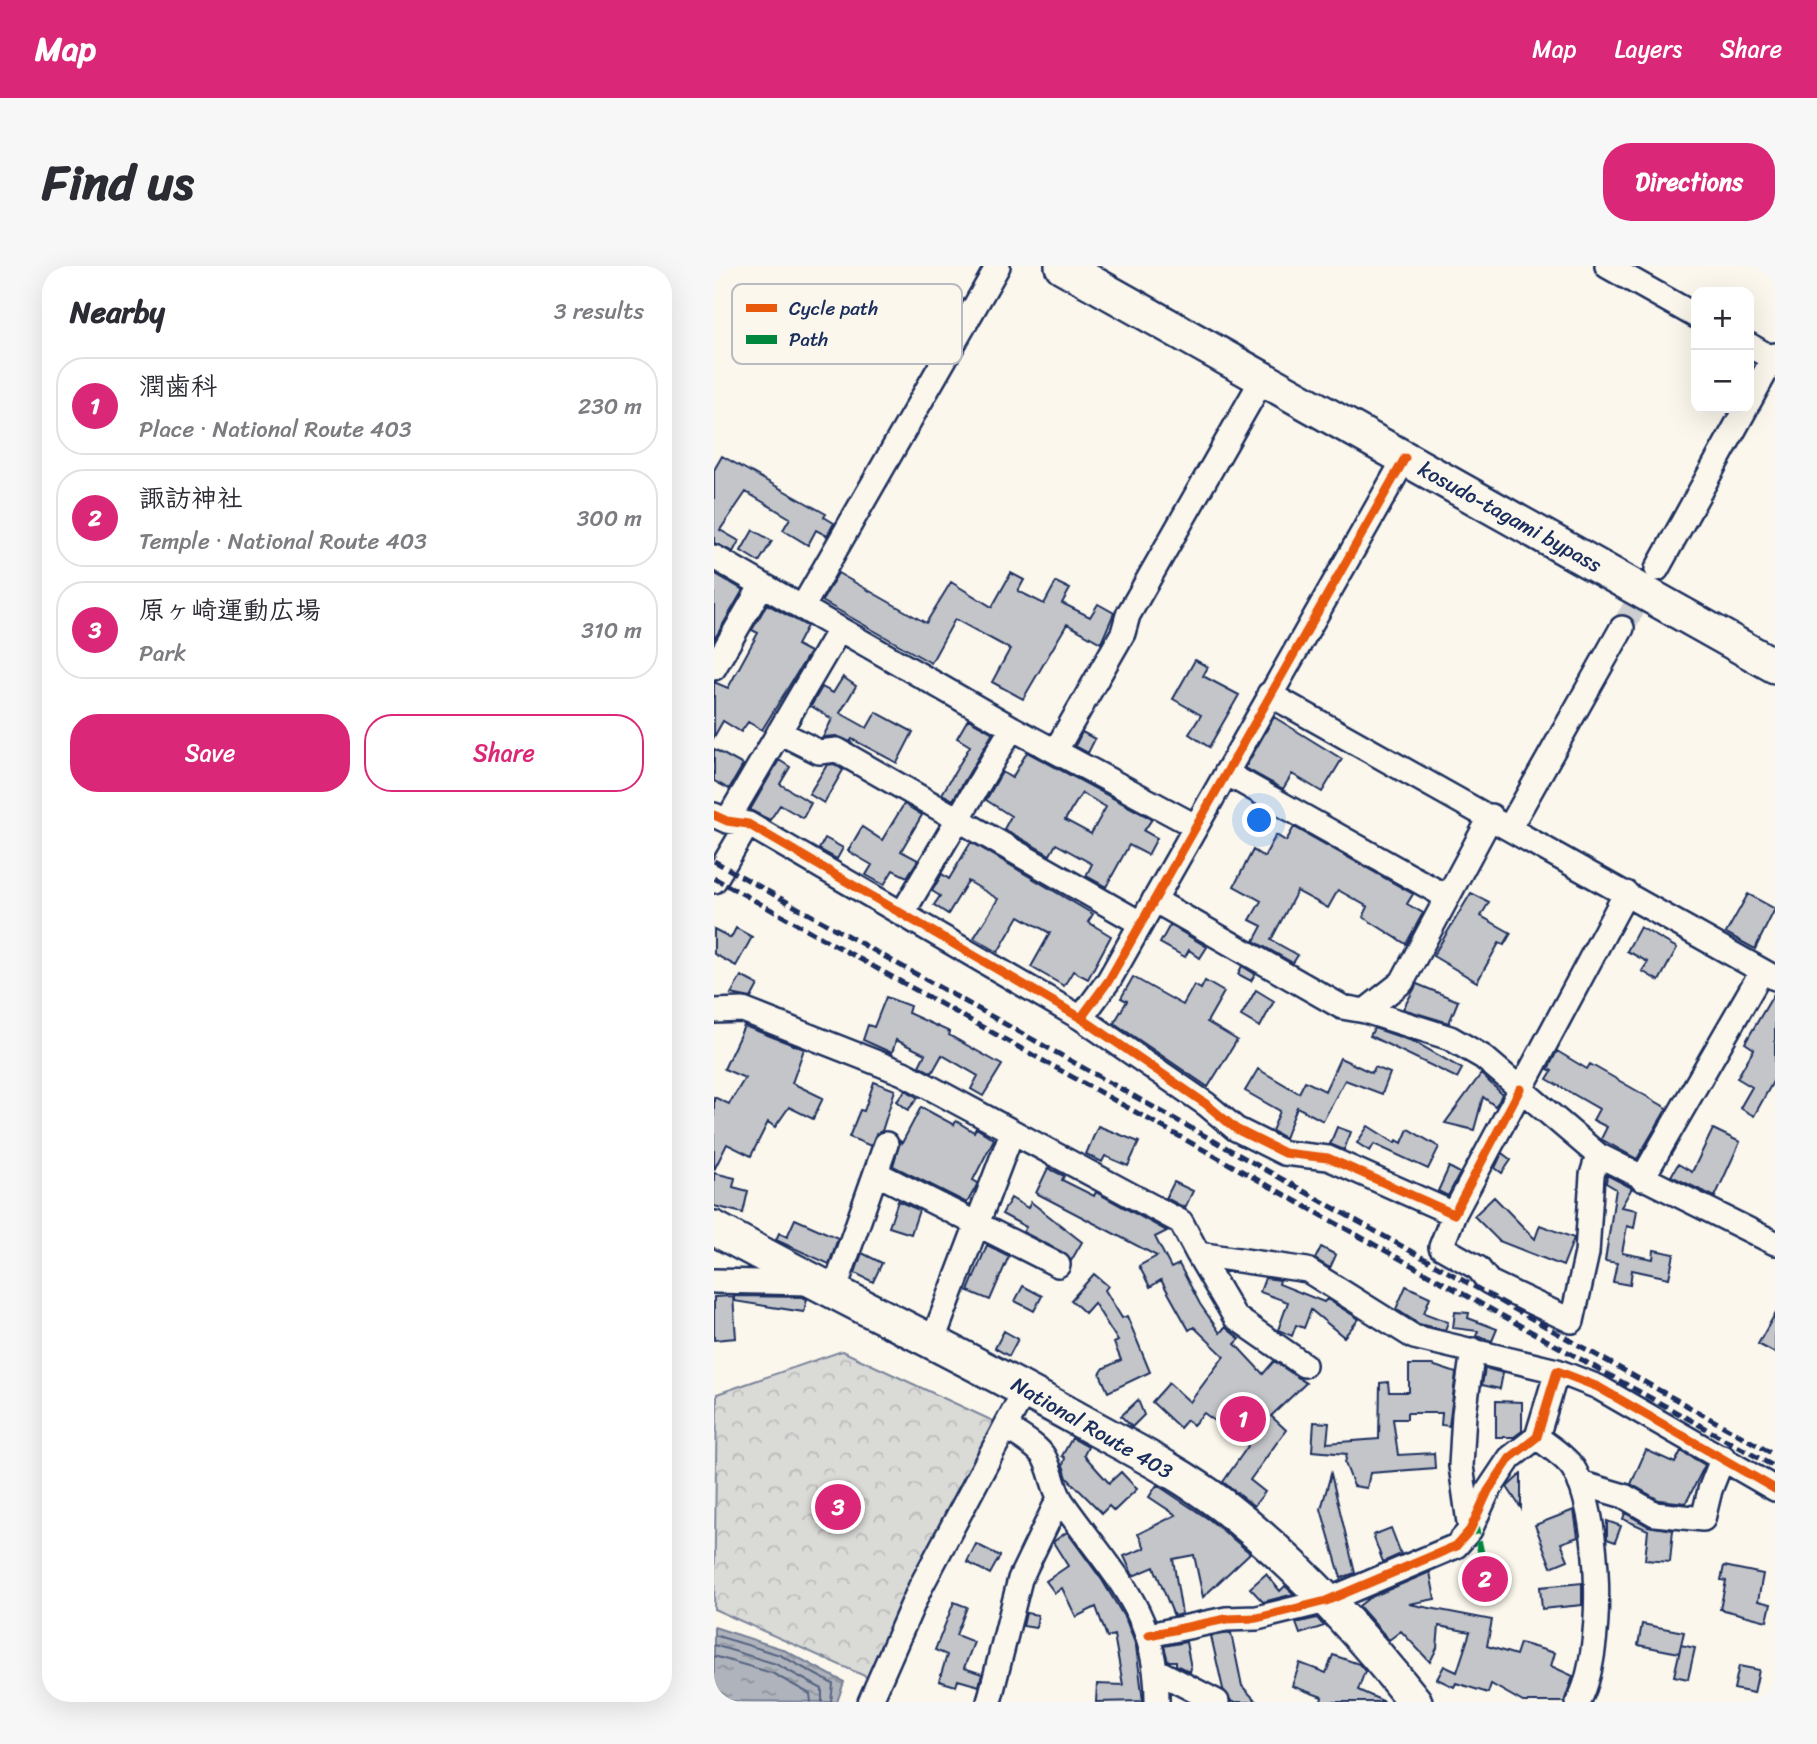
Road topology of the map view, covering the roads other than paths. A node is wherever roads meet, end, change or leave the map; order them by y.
1 (998, 266) edge
2 (1062, 266) edge
3 (1607, 266) edge
4 (1691, 313) edge
5 (962, 329) edge
6 (1754, 347) edge
7 (1774, 357) edge
8 (942, 364) edge
9 (1263, 378) junction
10 (1754, 393) edge
11 (1743, 413) edge
12 (1405, 458) junction
13 (714, 557) edge
14 (1657, 569) tunnel mouth
15 (762, 585) junction
16 (802, 608) junction
17 (1622, 628) tunnel mouth
18 (839, 630) junction
19 (1775, 666) edge
20 (714, 668) edge
21 (1269, 694) junction
22 (1012, 728) junction
23 (779, 732) junction
24 (1056, 750) junction
25 (1226, 773) junction
26 (730, 820) edge
27 (959, 820) junction
28 (1501, 821) junction
29 (1195, 826) junction
30 (714, 881) edge
31 (1626, 893) junction
32 (1447, 897) junction
33 (1154, 900) junction
34 (902, 914) junction
35 (1140, 923) junction
36 (1768, 974) edge
37 (1365, 1011) junction
38 (716, 1016) edge
39 (1081, 1017) junction
40 (1520, 1090) junction
41 (1012, 1132) junction
42 (886, 1144) dead end
43 (1598, 1155) junction
44 (876, 1173) junction
45 (1642, 1179) junction
46 (1454, 1214) junction
47 (976, 1225) junction
48 (714, 1228) edge
49 (1775, 1243) edge
50 (1198, 1254) junction
51 (1058, 1265) dead end
52 (714, 1281) edge
53 (826, 1287) junction
54 (933, 1340) junction
55 (1473, 1350) junction
56 (1304, 1365) dead end
57 (1557, 1371) junction
58 (1025, 1390) junction
59 (1006, 1427) junction
60 (1537, 1437) junction
61 (1723, 1457) junction
62 (1580, 1483) junction
63 (1775, 1489) edge
64 (1059, 1498) junction
65 (1470, 1530) junction
66 (1326, 1601) junction
67 (1149, 1635) junction
68 (1157, 1671) junction
69 (870, 1702) edge
70 (989, 1702) edge
71 (1157, 1702) edge
72 (1217, 1702) edge
73 (1415, 1702) edge
74 (1578, 1702) edge

1 - 5 street
2 - 9 highway, kosudo-tagami bypass
3 - 4 street
6 - 7 street
7 - 10 street
8 - 16 street
9 - 12 highway, kosudo-tagami bypass
9 - 24 street
11 - 14 street
12 - 19 highway, kosudo-tagami bypass
12 - 21 street
13 - 15 street
15 - 16 street
15 - 20 street
16 - 18 street
17 - 28 street
18 - 22 street
18 - 23 street
21 - 25 street
21 - 28 street
22 - 24 street
22 - 27 street
23 - 26 street
23 - 27 street
24 - 29 street
25 - 29 street
25 - 32 street
26 - 30 street
26 - 34 street
27 - 34 street
27 - 35 street
28 - 31 street
28 - 32 street
29 - 33 street
31 - 36 street
31 - 40 street
32 - 37 street
33 - 35 street
33 - 37 street
34 - 39 street
35 - 39 street
36 - 45 street
37 - 40 street
38 - 41 street
39 - 46 street
40 - 43 street
40 - 46 street
41 - 47 street
41 - 50 street
42 - 44 street
43 - 45 street
43 - 46 street
44 - 47 street
44 - 53 street
45 - 49 street
47 - 51 street
47 - 54 street
48 - 53 highway, National Route 403
50 - 55 street
50 - 56 street
52 - 53 street
53 - 54 highway, National Route 403
54 - 58 highway, National Route 403
55 - 57 street
55 - 65 street
57 - 60 street
57 - 61 street
58 - 59 street
58 - 66 highway, National Route 403
59 - 64 street
59 - 69 street
60 - 62 street
60 - 65 street
61 - 62 street
61 - 63 street
62 - 74 street
64 - 67 street
64 - 70 street
65 - 66 street
66 - 67 street
66 - 73 highway, National Route 403
67 - 68 street
68 - 71 street
68 - 72 street

